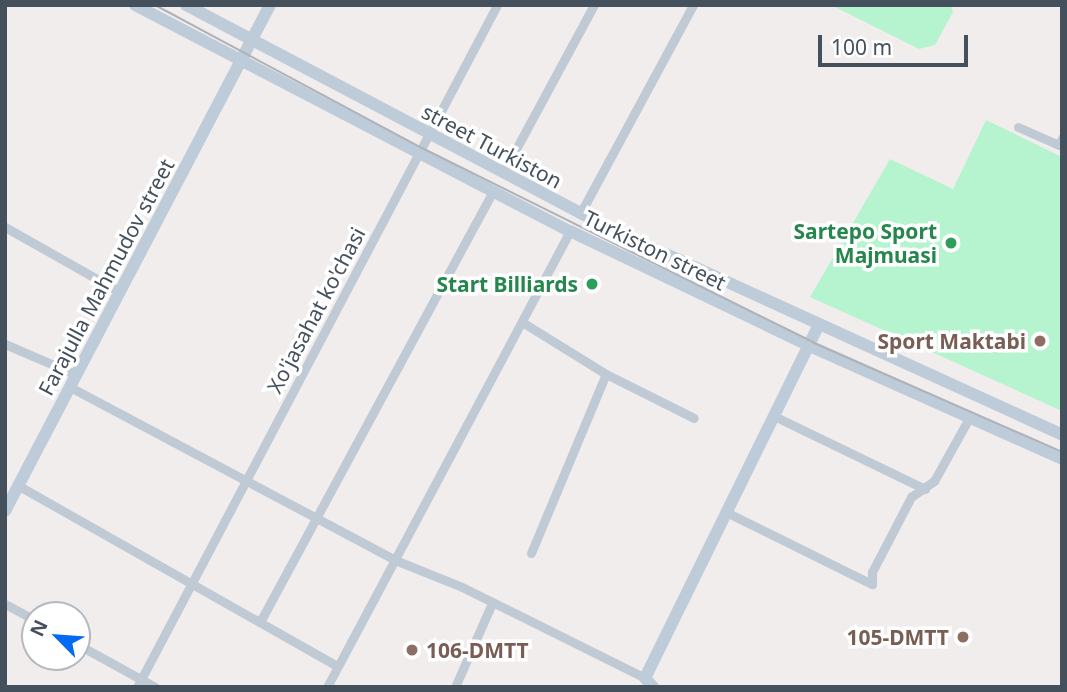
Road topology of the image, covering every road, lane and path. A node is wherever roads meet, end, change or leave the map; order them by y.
1 (135, 5) edge
2 (186, 5) edge
3 (270, 5) edge
4 (497, 5) edge
5 (594, 5) edge
6 (693, 5) edge
7 (251, 40) junction
8 (240, 61) junction
9 (1018, 127) dead end
10 (429, 135) junction
11 (1061, 143) edge
12 (419, 153) junction
13 (503, 173) junction
14 (494, 190) junction
15 (580, 214) junction
16 (5, 227) edge
17 (570, 231) junction
18 (120, 292) junction
19 (522, 322) junction
20 (818, 327) junction
21 (5, 344) edge
22 (812, 347) junction
23 (606, 374) junction
24 (73, 381) junction
25 (774, 416) junction
26 (694, 418) dead end
27 (970, 418) junction
28 (1062, 435) edge
29 (1062, 459) edge
30 (244, 483) junction
31 (19, 486) junction
32 (925, 489) junction
33 (5, 511) edge
34 (726, 512) junction
35 (317, 520) junction
36 (531, 554) dead end
37 (395, 561) junction
38 (191, 584) junction
39 (492, 603) junction
40 (5, 604) edge
41 (21, 613) edge
42 (260, 622) junction
43 (91, 653) edge
44 (337, 666) junction
45 (649, 682) edge
46 (139, 683) edge
47 (155, 687) edge
48 (327, 687) edge
49 (454, 687) edge

1 - 8 main road, Turkiston street
2 - 7 main road, street Turkiston
3 - 7 main road
4 - 10 street, Xo'jasahat ko'chasi
5 - 13 street
6 - 15 street
7 - 8 main road, Farajulla Mahmudov street
7 - 10 main road, street Turkiston
8 - 12 main road, Turkiston street
8 - 18 main road, Farajulla Mahmudov street
9 - 11 street
10 - 12 street, Xo'jasahat ko'chasi
10 - 13 main road, street Turkiston
12 - 14 main road, Turkiston street
12 - 30 street, Xo'jasahat ko'chasi
13 - 15 main road, street Turkiston
14 - 17 main road, Turkiston street
14 - 35 street
15 - 20 main road, street Turkiston
16 - 18 street
17 - 19 street
17 - 22 main road, Turkiston street
18 - 24 main road, Farajulla Mahmudov street
19 - 23 street
19 - 37 street
20 - 22 main road
20 - 28 main road, street Turkiston
21 - 24 street
22 - 25 main road
22 - 27 main road, Turkiston street
23 - 26 street
23 - 36 street
24 - 30 street
24 - 31 main road, Farajulla Mahmudov street
25 - 32 street
25 - 34 main road
27 - 29 main road, Turkiston street
27 - 32 street
30 - 35 street
30 - 38 street, Xo'jasahat ko'chasi
31 - 33 main road, Farajulla Mahmudov street
31 - 38 street
32 - 34 street
34 - 45 main road
35 - 37 street
35 - 42 street
37 - 39 street
37 - 44 street
38 - 42 street
38 - 46 street, Xo'jasahat ko'chasi
39 - 45 street
39 - 49 street
40 - 41 street
42 - 44 street
43 - 46 street
44 - 48 street
46 - 47 street

